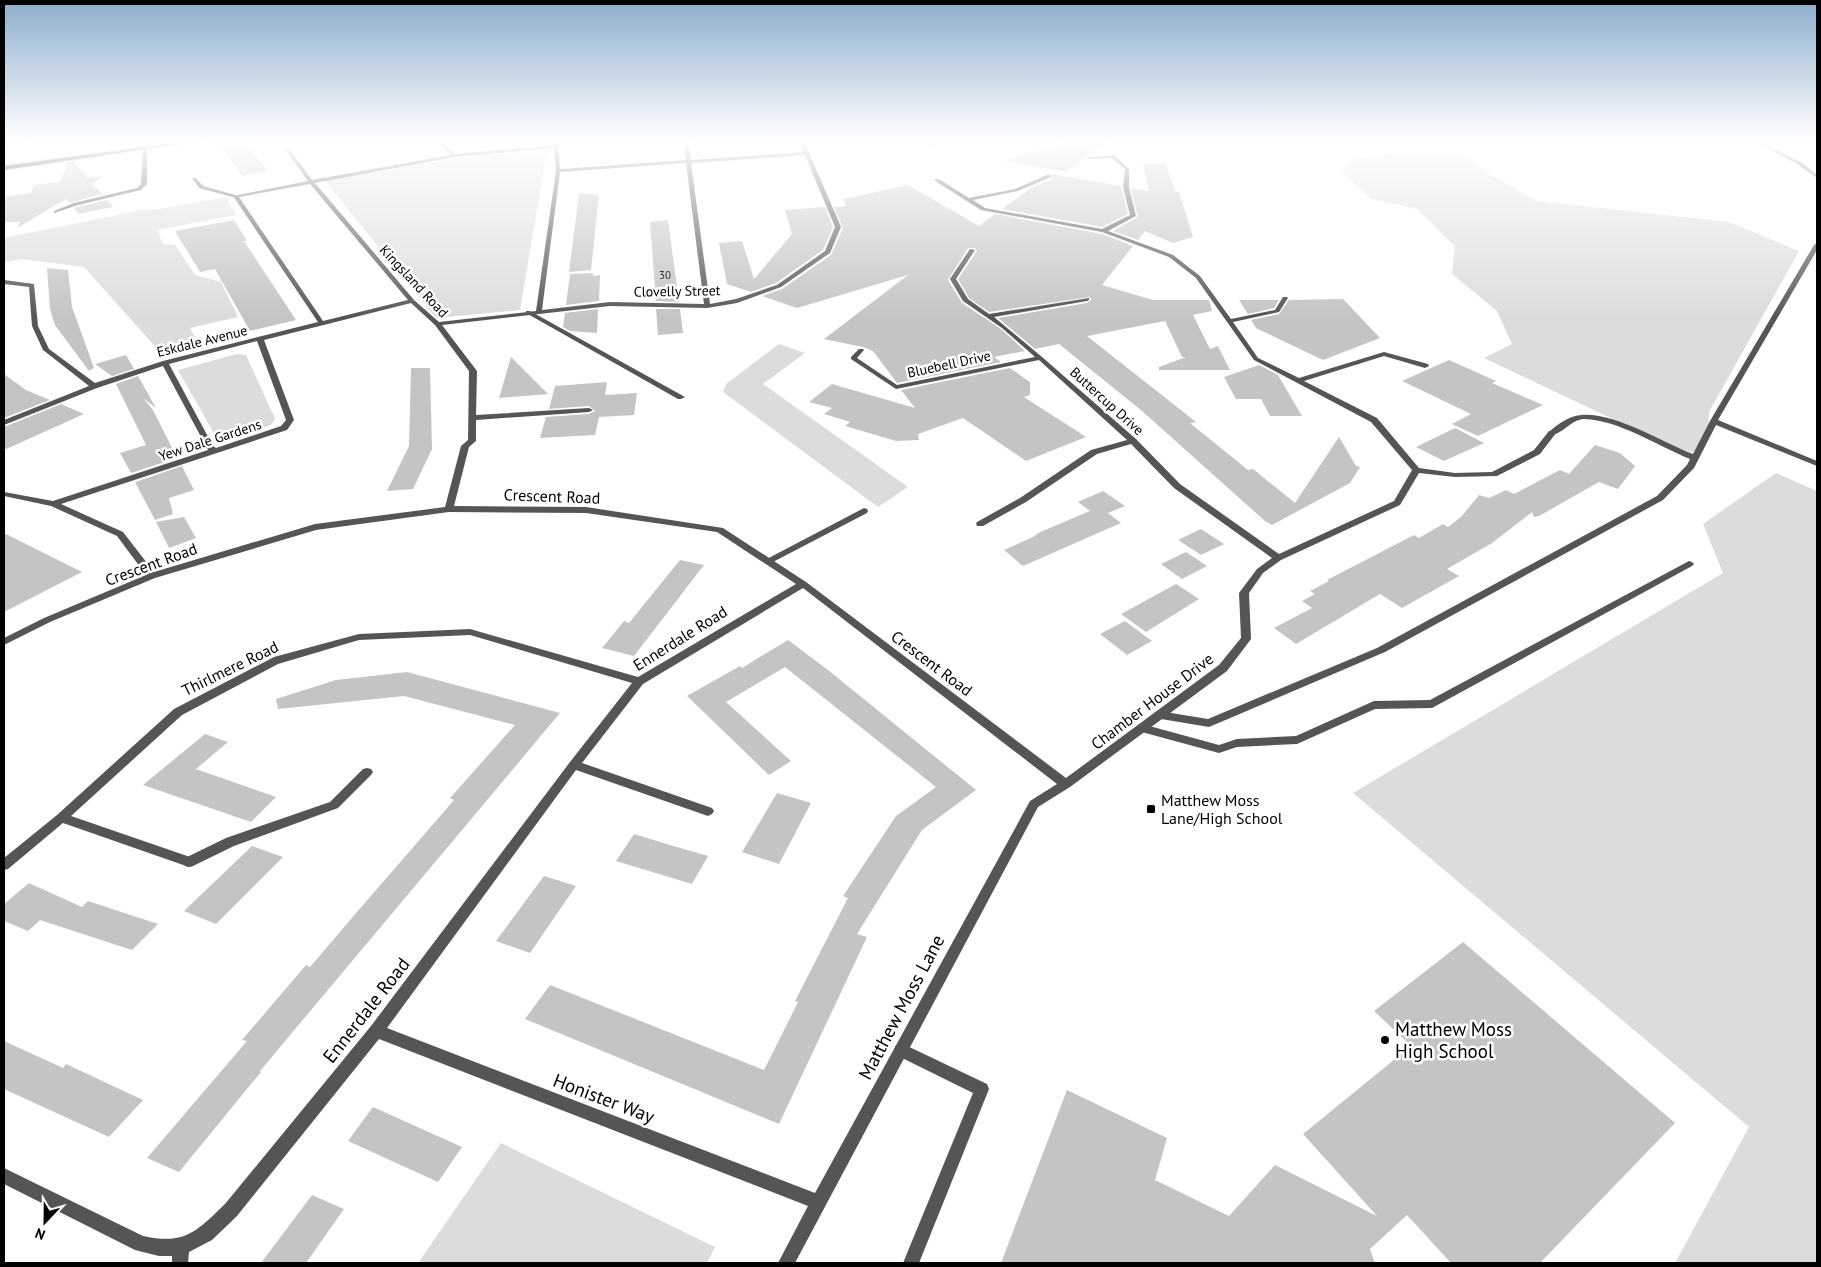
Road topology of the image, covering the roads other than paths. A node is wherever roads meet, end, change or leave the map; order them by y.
1 (92, 200) edge
2 (239, 200) edge
3 (326, 200) edge
4 (554, 200) edge
5 (694, 200) edge
6 (827, 200) edge
7 (968, 200) edge
8 (1129, 200) edge
9 (56, 212) dead end
10 (1103, 231) junction
11 (1817, 245) edge
12 (972, 250) dead end
13 (4, 282) edge
14 (1285, 298) dead end
15 (1087, 299) dead end
16 (412, 302) junction
17 (707, 306) junction
18 (539, 311) junction
19 (528, 312) junction
20 (989, 316) junction
21 (1230, 321) junction
22 (322, 324) junction
23 (437, 324) junction
24 (260, 339) junction
25 (861, 350) dead end
26 (1040, 358) junction
27 (165, 362) junction
28 (1425, 366) dead end
29 (1300, 380) junction
30 (94, 386) junction
31 (681, 397) dead end
32 (589, 410) dead end
33 (472, 418) junction
34 (1714, 421) junction
35 (4, 423) edge
36 (1132, 441) junction
37 (216, 451) junction
38 (1695, 458) junction
39 (1817, 464) edge
40 (1416, 470) junction
41 (4, 494) edge
42 (53, 504) junction
43 (450, 509) junction
44 (864, 511) dead end
45 (980, 524) dead end
46 (1278, 558) junction
47 (768, 561) junction
48 (1689, 564) dead end
49 (152, 576) junction
50 (803, 584) junction
51 (4, 642) edge
52 (639, 682) junction
53 (1159, 715) junction
54 (1142, 728) junction
55 (574, 765) junction
56 (367, 772) dead end
57 (1066, 784) junction
58 (708, 811) dead end
59 (61, 818) junction
60 (4, 865) edge
61 (376, 1031) junction
62 (901, 1050) junction
63 (4, 1176) edge
64 (818, 1202) junction
65 (180, 1255) edge
66 (786, 1263) edge
67 (911, 1263) edge

1 - 9 street
2 - 22 street
3 - 16 street, Kingsland Road
4 - 18 street
5 - 17 street
6 - 17 street, Clovelly Street
7 - 10 street
8 - 10 street
10 - 21 street
11 - 34 street
12 - 20 street, Buttercup Drive
13 - 30 street
14 - 21 street
15 - 20 street
16 - 22 street, Eskdale Avenue
16 - 23 street, Kingsland Road
17 - 18 street, Clovelly Street
18 - 19 street, Clovelly Street
19 - 23 street, Clovelly Street
19 - 31 street
20 - 26 street, Buttercup Drive
21 - 29 street
22 - 24 street, Eskdale Avenue
23 - 33 street, Kingsland Road
24 - 27 street, Eskdale Avenue
24 - 37 street, Yew Dale Gardens
25 - 26 street, Bluebell Drive
26 - 36 street, Buttercup Drive
27 - 30 street, Eskdale Avenue
27 - 37 street
28 - 29 street
29 - 40 street
30 - 35 street, Eskdale Avenue
32 - 33 street
33 - 43 street, Kingsland Road
34 - 38 street
34 - 39 street
36 - 45 street
36 - 46 street, Buttercup Drive
37 - 42 street, Yew Dale Gardens
38 - 40 street
38 - 53 street
40 - 46 street, Chamber House Drive
41 - 42 street
42 - 49 street
43 - 47 street, Crescent Road
43 - 49 street, Crescent Road
44 - 47 street
46 - 53 street, Chamber House Drive
47 - 50 street, Crescent Road
48 - 54 street
49 - 51 street, Crescent Road
50 - 52 street, Ennerdale Road
50 - 57 street, Crescent Road
52 - 55 street, Ennerdale Road
52 - 59 street, Thirlmere Road
53 - 54 street, Chamber House Drive
54 - 57 street, Chamber House Drive
55 - 58 street
55 - 61 street, Ennerdale Road
56 - 59 street
57 - 62 street, Matthew Moss Lane
59 - 60 street, Thirlmere Road
61 - 64 street, Honister Way
61 - 65 street, Ennerdale Road
62 - 64 street, Matthew Moss Lane
62 - 67 street
63 - 65 street
64 - 66 street, Matthew Moss Lane

